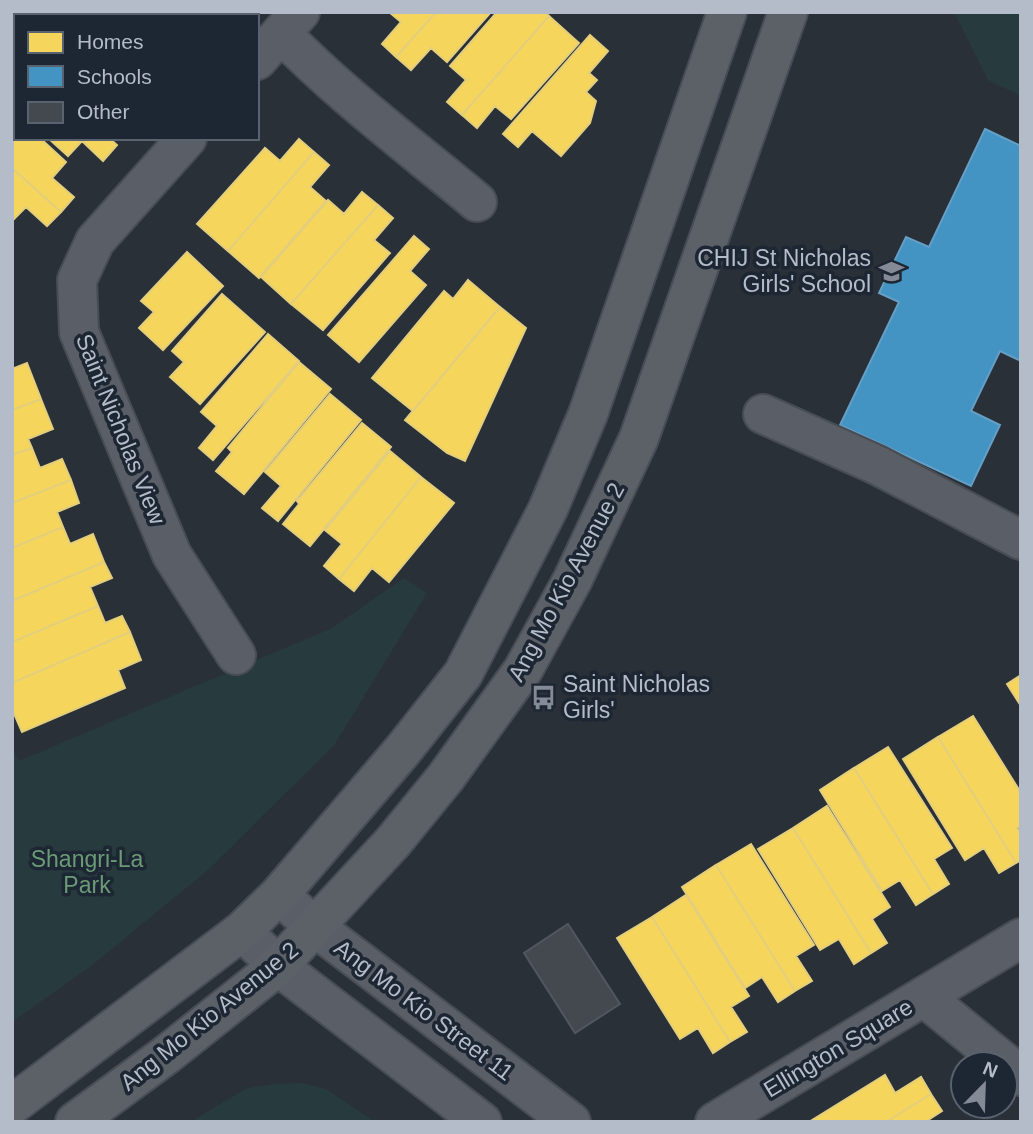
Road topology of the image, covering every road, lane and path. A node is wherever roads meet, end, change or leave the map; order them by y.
1 (727, 12) edge
2 (788, 12) edge
3 (279, 35) edge
4 (185, 140) edge
5 (477, 202) dead end
6 (763, 414) dead end
7 (1021, 540) edge
8 (236, 655) dead end
9 (279, 895) junction
10 (315, 927) junction
11 (242, 931) junction
12 (1021, 938) edge
13 (278, 966) junction
14 (924, 997) junction
15 (1021, 1076) edge
16 (12, 1105) edge
17 (75, 1122) edge
18 (482, 1122) edge
19 (571, 1122) edge
20 (715, 1122) edge

1 - 9 main road, Ang Mo Kio Avenue 2
2 - 10 main road, Ang Mo Kio Avenue 2
3 - 5 street
4 - 8 street, Saint Nicholas View
6 - 7 street
9 - 10 street, Ang Mo Kio Street 11
9 - 11 main road, Ang Mo Kio Avenue 2
10 - 13 main road, Ang Mo Kio Avenue 2
10 - 19 street, Ang Mo Kio Street 11
11 - 13 street
11 - 16 main road, Ang Mo Kio Avenue 2
12 - 14 street, Ellington Square
13 - 17 main road, Ang Mo Kio Avenue 2
13 - 18 street
14 - 15 street, Ellington Square
14 - 20 street, Ellington Square

